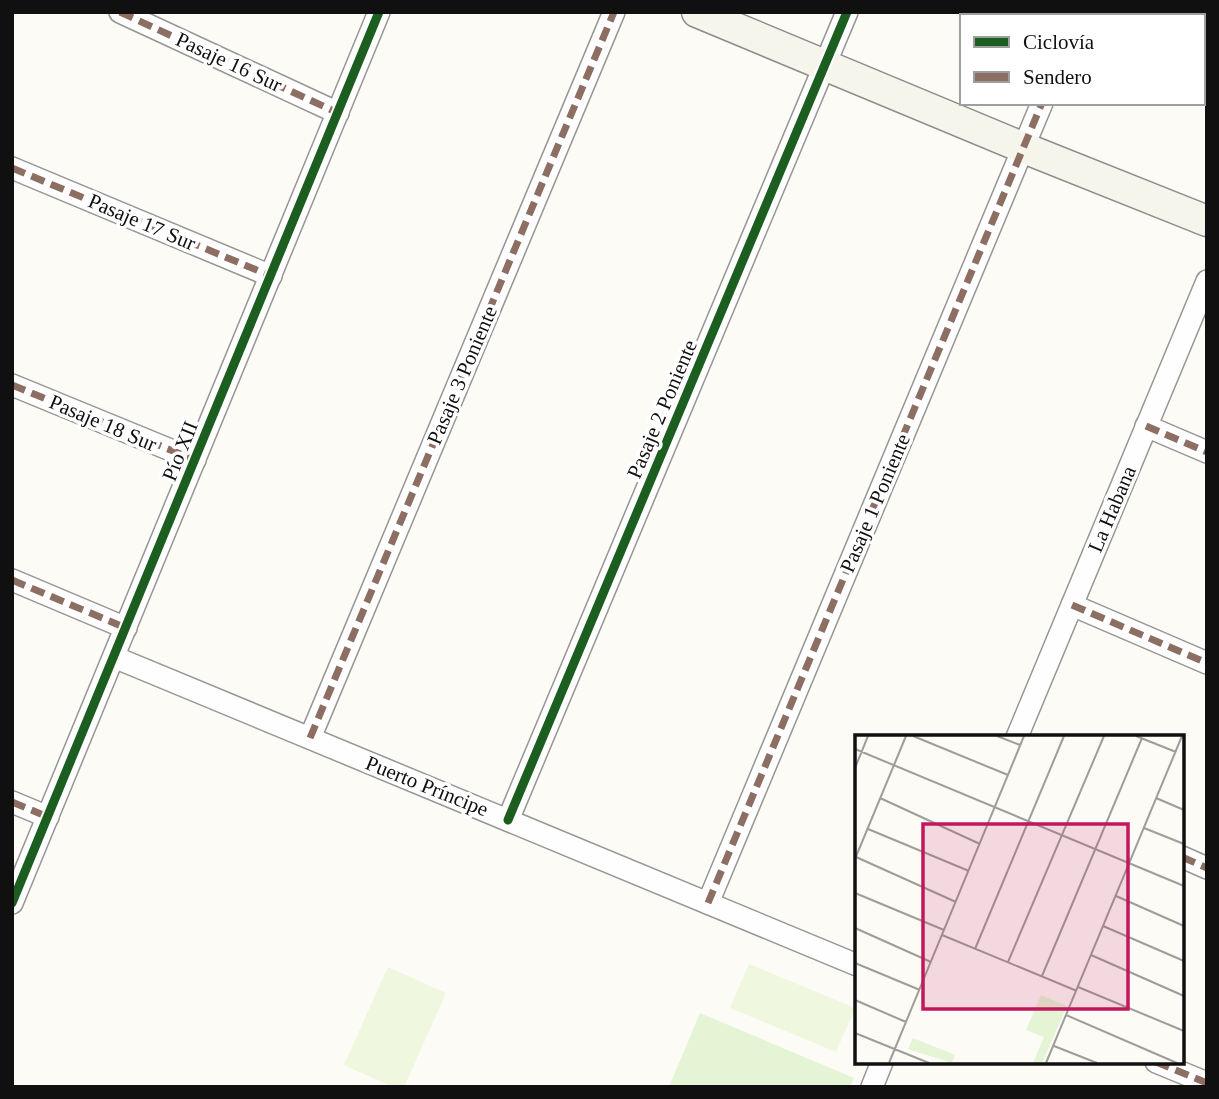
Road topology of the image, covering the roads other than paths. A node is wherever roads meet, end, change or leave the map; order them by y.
1 (120, 12) edge
2 (379, 12) edge
3 (614, 12) edge
4 (697, 12) edge
5 (847, 12) edge
6 (825, 65) junction
7 (1041, 105) edge
8 (338, 113) junction
9 (1024, 148) junction
10 (12, 168) edge
11 (1207, 221) edge
12 (271, 276) junction
13 (1207, 281) edge
14 (12, 385) edge
15 (1146, 426) junction
16 (1207, 452) edge
17 (195, 460) junction
18 (12, 580) edge
19 (1072, 605) junction
20 (126, 628) junction
21 (114, 657) junction
22 (1207, 663) edge
23 (1018, 735) edge
24 (310, 738) junction
25 (12, 802) edge
26 (48, 817) junction
27 (508, 820) junction
28 (1184, 858) edge
29 (1207, 868) edge
30 (708, 903) junction
31 (12, 904) edge
32 (855, 964) edge
33 (881, 1064) edge
34 (1161, 1064) edge
35 (1207, 1083) edge
36 (872, 1087) edge

1 - 8 street, Pasaje 16 Sur
2 - 8 street, Pío XII
3 - 24 street, Pasaje 3 Poniente
4 - 6 main road
5 - 6 street, Pasaje 2 Poniente
6 - 9 main road
6 - 27 street, Pasaje 2 Poniente
7 - 9 street, Pasaje 1 Poniente
8 - 12 street, Pío XII
9 - 11 main road
9 - 30 street, Pasaje 1 Poniente
10 - 12 street, Pasaje 17 Sur
12 - 17 street, Pío XII
13 - 15 street, La Habana
14 - 17 street, Pasaje 18 Sur
15 - 16 street
15 - 19 street, La Habana
17 - 20 street, Pío XII
18 - 20 street
19 - 22 street
19 - 23 street, La Habana
20 - 21 street, Pío XII
21 - 24 street, Puerto Príncipe
21 - 26 street, Pío XII
24 - 27 street, Puerto Príncipe
25 - 26 street
26 - 31 street, Pío XII
27 - 30 street, Puerto Príncipe
28 - 29 street
30 - 32 street, Puerto Príncipe
33 - 36 street
34 - 35 street

